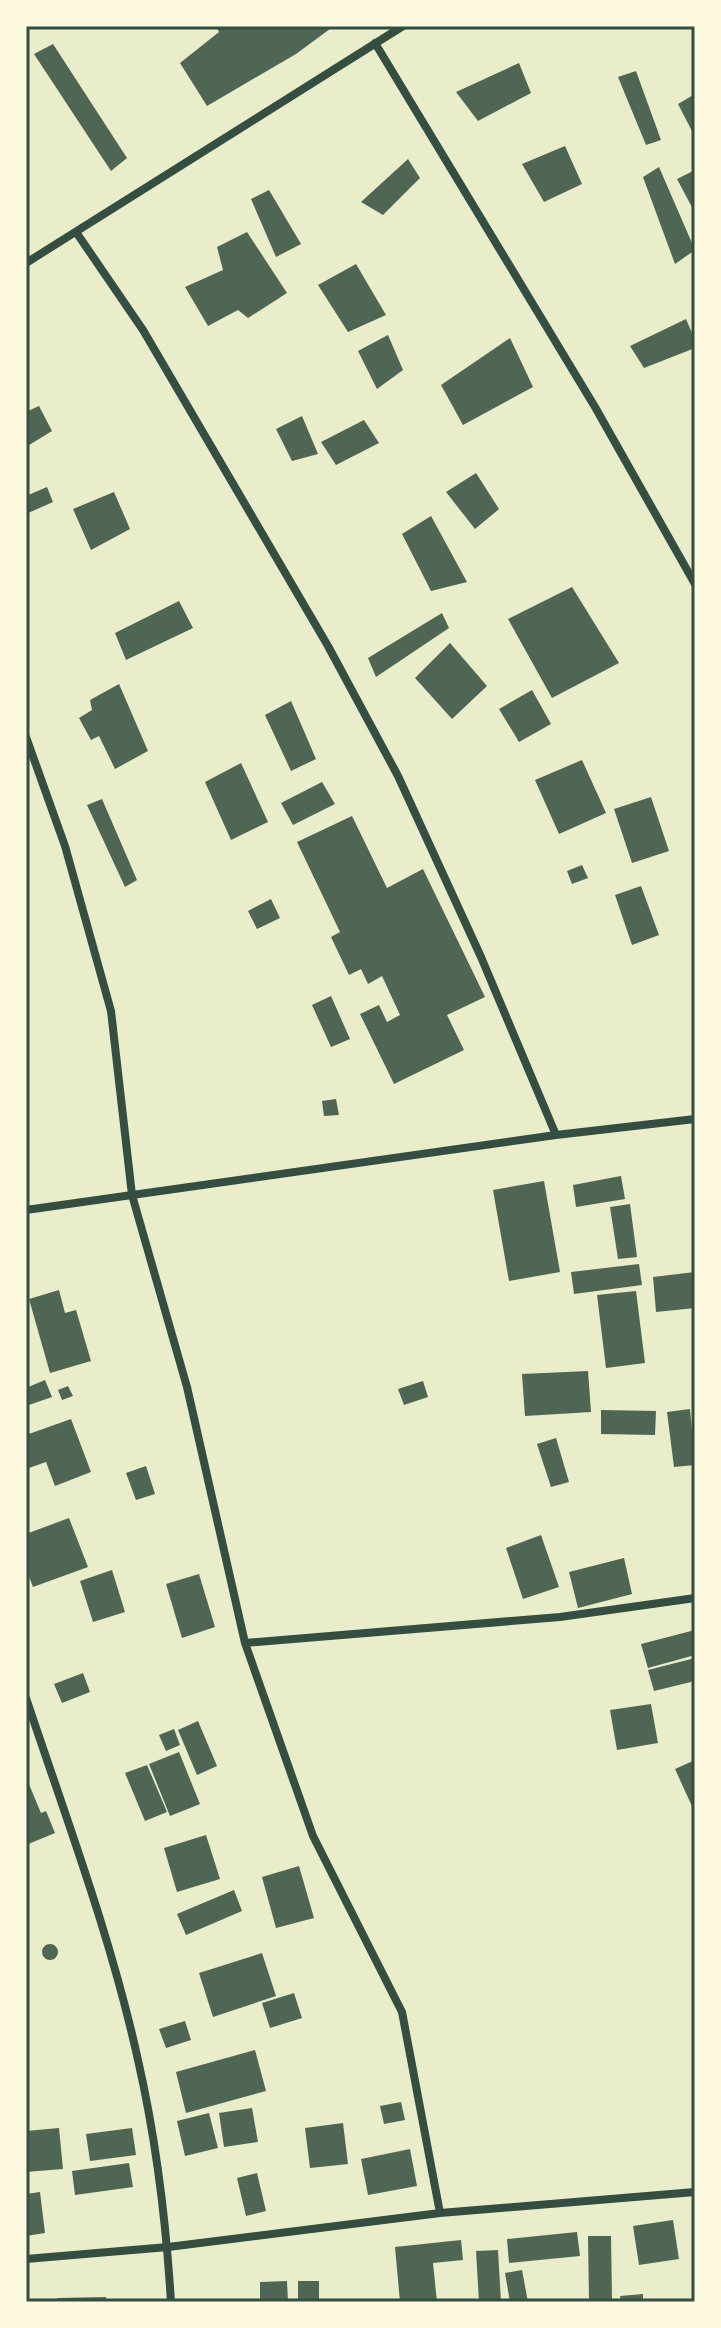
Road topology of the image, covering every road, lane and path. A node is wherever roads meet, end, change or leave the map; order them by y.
1 (403, 26) edge
2 (375, 43) junction
3 (76, 232) junction
4 (26, 263) edge
5 (695, 584) edge
6 (26, 737) edge
7 (695, 1119) edge
8 (556, 1135) junction
9 (132, 1195) junction
10 (26, 1210) edge
11 (695, 1598) edge
12 (245, 1643) junction
13 (26, 1698) edge
14 (695, 2192) edge
15 (440, 2213) junction
16 (168, 2247) junction
17 (26, 2259) edge
18 (171, 2302) edge

1 - 2 street
2 - 3 street
2 - 5 street
3 - 4 street
3 - 8 street
6 - 9 street
7 - 8 street
8 - 9 street
9 - 10 street
9 - 12 street
11 - 12 street
12 - 15 street
13 - 16 street
14 - 15 street
15 - 16 street
16 - 17 street
16 - 18 street

